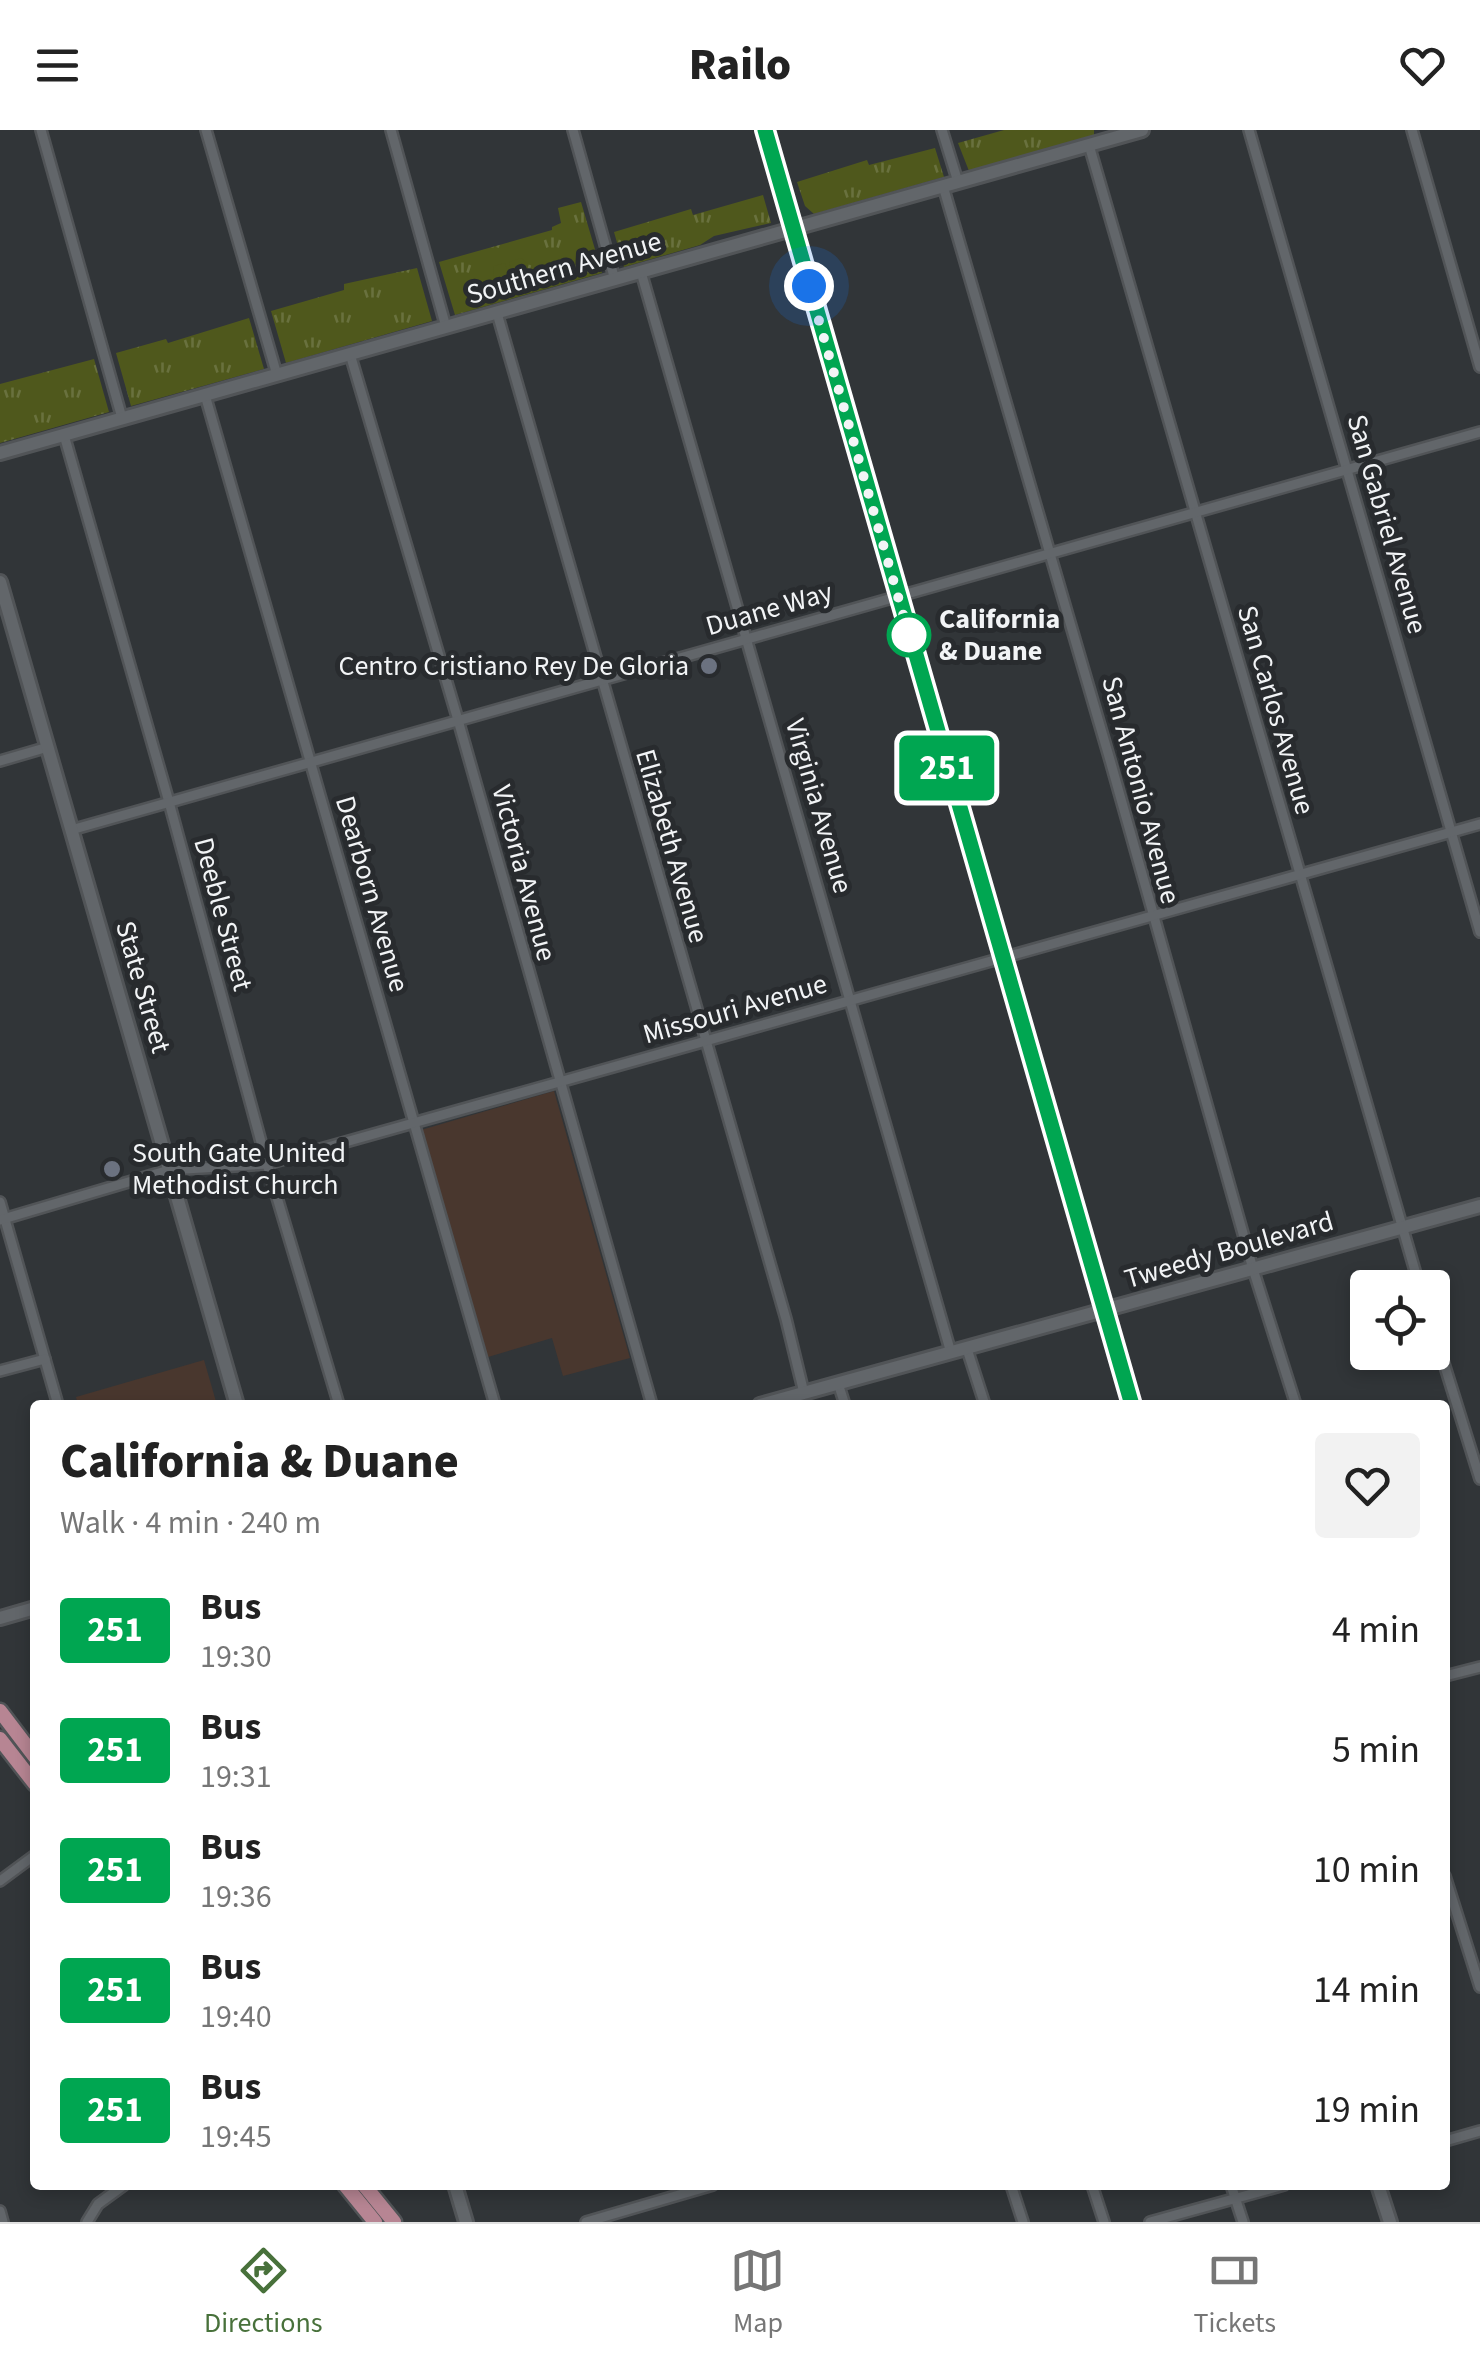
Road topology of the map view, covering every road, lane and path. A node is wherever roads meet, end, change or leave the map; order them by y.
1 (41, 130) edge
2 (206, 130) edge
3 (391, 130) edge
4 (573, 130) edge
5 (764, 130) edge
6 (942, 130) edge
7 (1142, 130) edge
8 (1249, 130) edge
9 (1412, 130) edge
10 (1112, 134) edge
11 (1089, 145) junction
12 (951, 184) junction
13 (793, 230) junction
14 (641, 272) junction
15 (616, 280) junction
16 (496, 313) junction
17 (446, 327) junction
18 (350, 354) junction
19 (1480, 367) edge
20 (277, 375) junction
21 (205, 395) junction
22 (122, 418) junction
23 (1480, 432) edge
24 (64, 435) junction
25 (0, 452) edge
26 (1348, 469) junction
27 (1197, 512) junction
28 (1051, 553) junction
29 (0, 582) edge
30 (898, 596) junction
31 (748, 638) junction
32 (601, 680) junction
33 (458, 720) junction
34 (48, 747) junction
35 (0, 761) edge
36 (310, 762) junction
37 (169, 802) junction
38 (1480, 824) edge
39 (71, 830) junction
40 (1452, 831) junction
41 (1299, 874) junction
42 (1152, 917) junction
43 (1480, 932) edge
44 (1002, 958) junction
45 (851, 1000) junction
46 (706, 1041) junction
47 (558, 1082) junction
48 (412, 1124) junction
49 (267, 1164) junction
50 (169, 1170) junction
51 (0, 1202) edge
52 (1480, 1206) edge
53 (2, 1220) edge
54 (1401, 1227) junction
55 (1253, 1269) junction
56 (1414, 1270) edge
57 (1102, 1312) junction
58 (967, 1349) junction
59 (952, 1354) junction
60 (45, 1358) junction
61 (1446, 1370) edge
62 (0, 1371) edge
63 (838, 1383) junction
64 (804, 1392) junction
65 (57, 1400) edge
66 (236, 1400) edge
67 (338, 1400) edge
68 (494, 1400) edge
69 (651, 1400) edge
70 (777, 1400) edge
71 (843, 1400) edge
72 (983, 1400) edge
73 (1130, 1400) edge
74 (1294, 1400) edge
75 (1480, 1479) edge
76 (30, 1609) edge
77 (0, 1618) edge
78 (1480, 1666) edge
79 (1450, 1675) edge
80 (0, 1711) edge
81 (0, 1739) edge
82 (30, 1750) edge
83 (30, 1778) edge
84 (30, 1858) edge
85 (0, 1881) edge
86 (1450, 1892) edge
87 (1480, 1986) edge
88 (1480, 2132) edge
89 (1450, 2140) edge
90 (117, 2190) edge
91 (349, 2190) edge
92 (368, 2190) edge
93 (456, 2190) edge
94 (697, 2190) edge
95 (1013, 2190) edge
96 (1094, 2190) edge
97 (1233, 2190) edge
98 (1266, 2190) edge
99 (1380, 2190) edge
100 (1236, 2198) junction
101 (0, 2211) edge
102 (3, 2222) edge
103 (87, 2222) edge
104 (375, 2222) edge
105 (394, 2222) edge
106 (466, 2222) edge
107 (586, 2222) edge
108 (1023, 2222) edge
109 (1104, 2222) edge
110 (1150, 2222) edge
111 (1243, 2222) edge
112 (1390, 2222) edge

1 - 22 street
2 - 20 street
3 - 17 street
4 - 15 street
5 - 13 main road
6 - 12 street, San Antonio Avenue
7 - 10 main road, Southern Avenue
8 - 26 street, San Gabriel Avenue
9 - 19 street
10 - 11 main road, Southern Avenue
11 - 12 main road, Southern Avenue
11 - 27 street, San Carlos Avenue
12 - 13 main road, Southern Avenue
12 - 28 street, San Antonio Avenue
13 - 14 main road, Southern Avenue
13 - 30 main road
14 - 15 main road, Southern Avenue
14 - 31 street, Virginia Avenue
15 - 16 main road, Southern Avenue
16 - 17 main road, Southern Avenue
16 - 32 street, Elizabeth Avenue
17 - 18 main road, Southern Avenue
18 - 20 main road, Southern Avenue
18 - 33 street, Victoria Avenue
20 - 21 main road, Southern Avenue
21 - 22 main road, Southern Avenue
21 - 36 street, Dearborn Avenue
22 - 24 main road, Southern Avenue
23 - 26 street, Duane Way
24 - 25 main road, Southern Avenue
24 - 37 street, Deeble Street
26 - 27 street, Duane Way
26 - 40 street, San Gabriel Avenue
27 - 28 street, Duane Way
27 - 41 street, San Carlos Avenue
28 - 30 street, Duane Way
28 - 42 street, San Antonio Avenue
29 - 34 main road, State Street
30 - 31 street, Duane Way
30 - 44 main road
31 - 32 street, Duane Way
31 - 45 street, Virginia Avenue
32 - 33 street, Duane Way
32 - 46 street, Elizabeth Avenue
33 - 36 street, Duane Way
33 - 47 street, Victoria Avenue
34 - 35 street
34 - 39 main road, State Street
36 - 37 street, Duane Way
36 - 48 street, Dearborn Avenue
37 - 39 street, Duane Way
37 - 49 street, Deeble Street
38 - 40 street, Missouri Avenue
39 - 50 main road, State Street
40 - 41 street, Missouri Avenue
40 - 43 street, San Gabriel Avenue
41 - 42 street, Missouri Avenue
41 - 54 street, San Carlos Avenue
42 - 44 street, Missouri Avenue
42 - 55 street, San Antonio Avenue
44 - 45 street, Missouri Avenue
44 - 57 main road
45 - 46 street, Missouri Avenue
45 - 59 street, Virginia Avenue
46 - 47 street, Missouri Avenue
46 - 64 street, Elizabeth Avenue
47 - 48 street, Missouri Avenue
47 - 69 street, Victoria Avenue
48 - 49 street, Missouri Avenue
48 - 68 street, Dearborn Avenue
49 - 50 street, Missouri Avenue
49 - 67 street, Deeble Street
50 - 53 street, Missouri Avenue
50 - 66 main road, State Street
51 - 53 street
52 - 54 main road, Tweedy Boulevard
53 - 60 street
54 - 55 main road, Tweedy Boulevard
54 - 56 street, San Carlos Avenue
55 - 57 main road, Tweedy Boulevard
55 - 74 street, San Antonio Avenue
57 - 58 main road, Tweedy Boulevard
57 - 73 main road
58 - 59 main road, Tweedy Boulevard
58 - 72 street
59 - 63 main road, Tweedy Boulevard
60 - 62 street
60 - 65 street
61 - 75 street
63 - 64 main road, Tweedy Boulevard
63 - 71 street
64 - 70 main road, Tweedy Boulevard
76 - 77 main road
78 - 79 street
80 - 82 main road
81 - 83 main road
84 - 85 street
86 - 87 street
88 - 89 street
90 - 103 street
91 - 104 main road
92 - 105 main road
93 - 106 main road
94 - 107 street
95 - 108 street
96 - 109 street
97 - 100 street
98 - 100 street
99 - 112 main road
100 - 110 street
100 - 111 street
101 - 102 street

